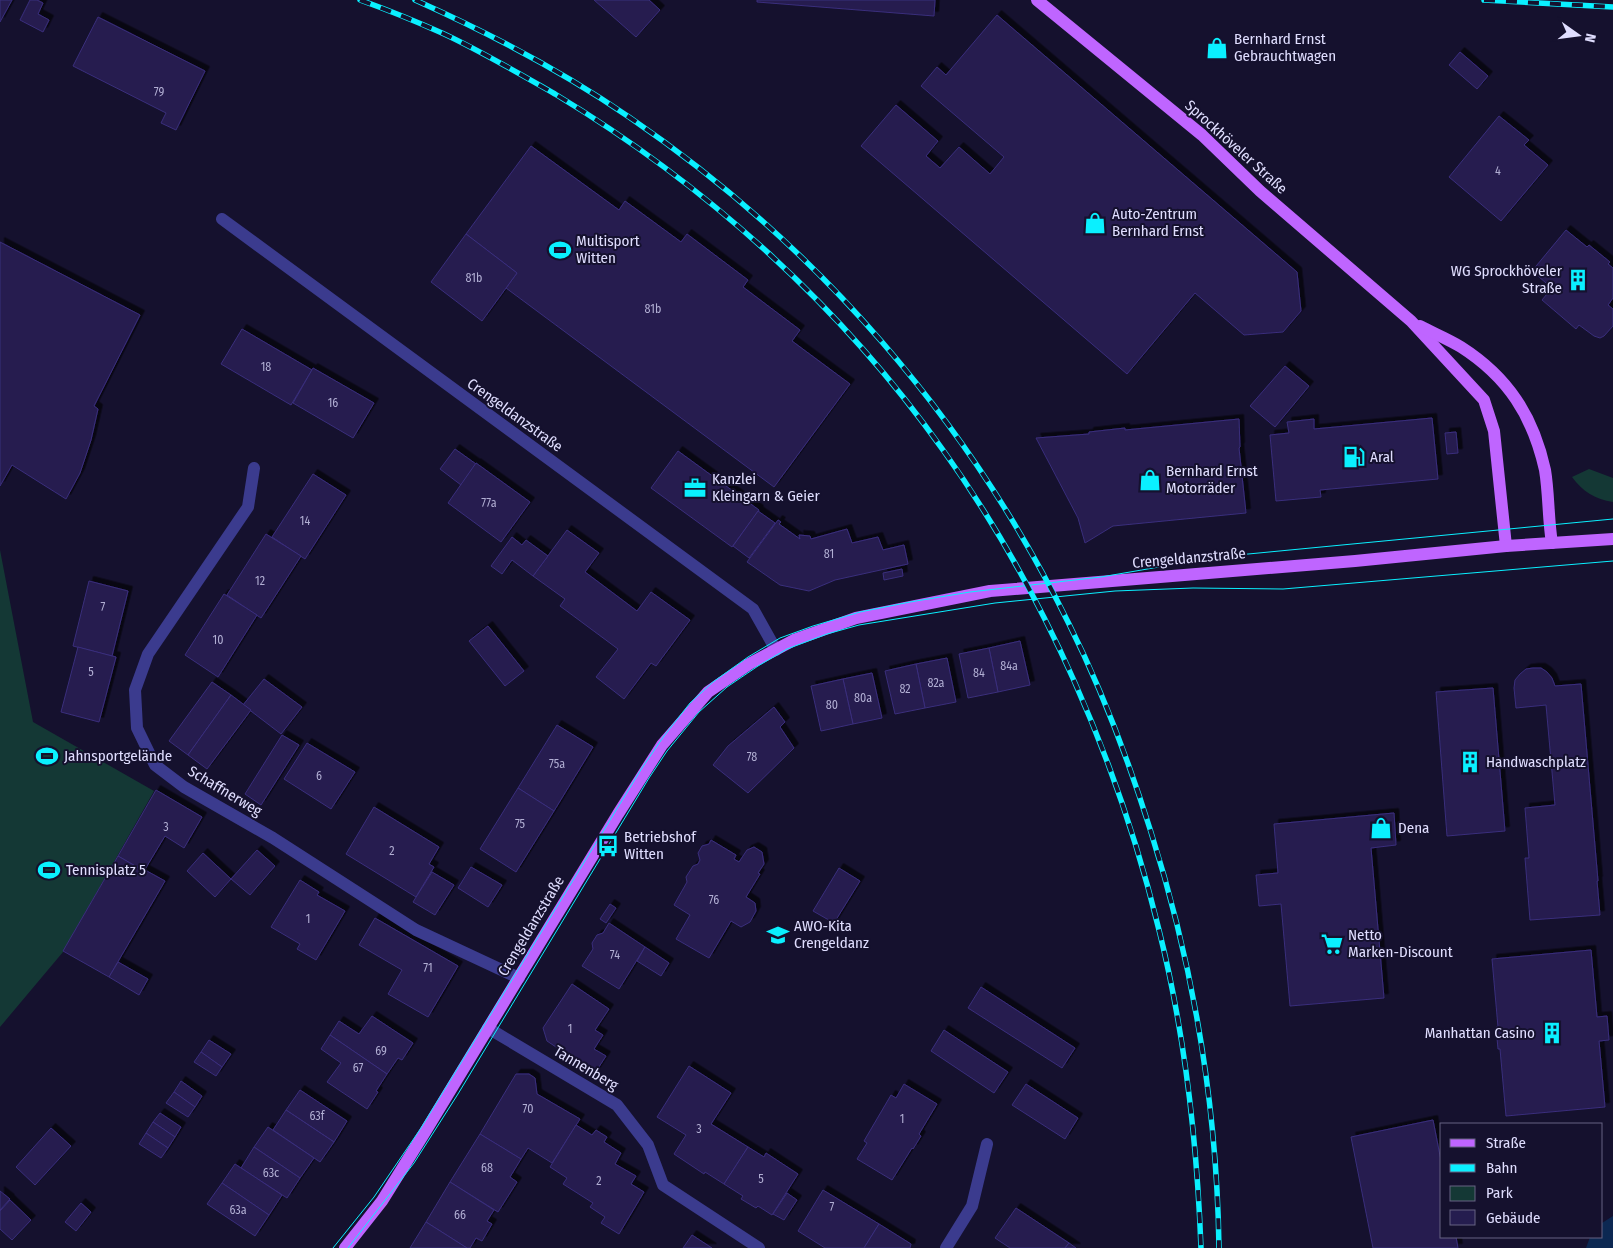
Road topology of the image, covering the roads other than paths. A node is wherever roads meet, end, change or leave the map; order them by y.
1 (1037, 0) edge
2 (222, 219) dead end
3 (1411, 321) junction
4 (254, 468) dead end
5 (1613, 539) edge
6 (1552, 543) junction
7 (1506, 546) junction
8 (776, 650) junction
9 (519, 978) junction
10 (488, 1028) junction
11 (987, 1144) dead end
12 (345, 1248) edge
13 (759, 1248) edge
14 (946, 1248) edge

1 - 3 main road, Sprockhöveler Straße
2 - 8 street, Crengeldanzstraße
3 - 6 main road, Sprockhöveler Straße
3 - 7 main road, Sprockhöveler Straße
4 - 9 street, Schaffnerweg
5 - 6 main road, Crengeldanzstraße
6 - 7 main road, Crengeldanzstraße
7 - 8 main road, Crengeldanzstraße
8 - 9 main road, Crengeldanzstraße
9 - 10 main road, Crengeldanzstraße
10 - 12 main road, Crengeldanzstraße
10 - 13 street, Tannenberg
11 - 14 street

